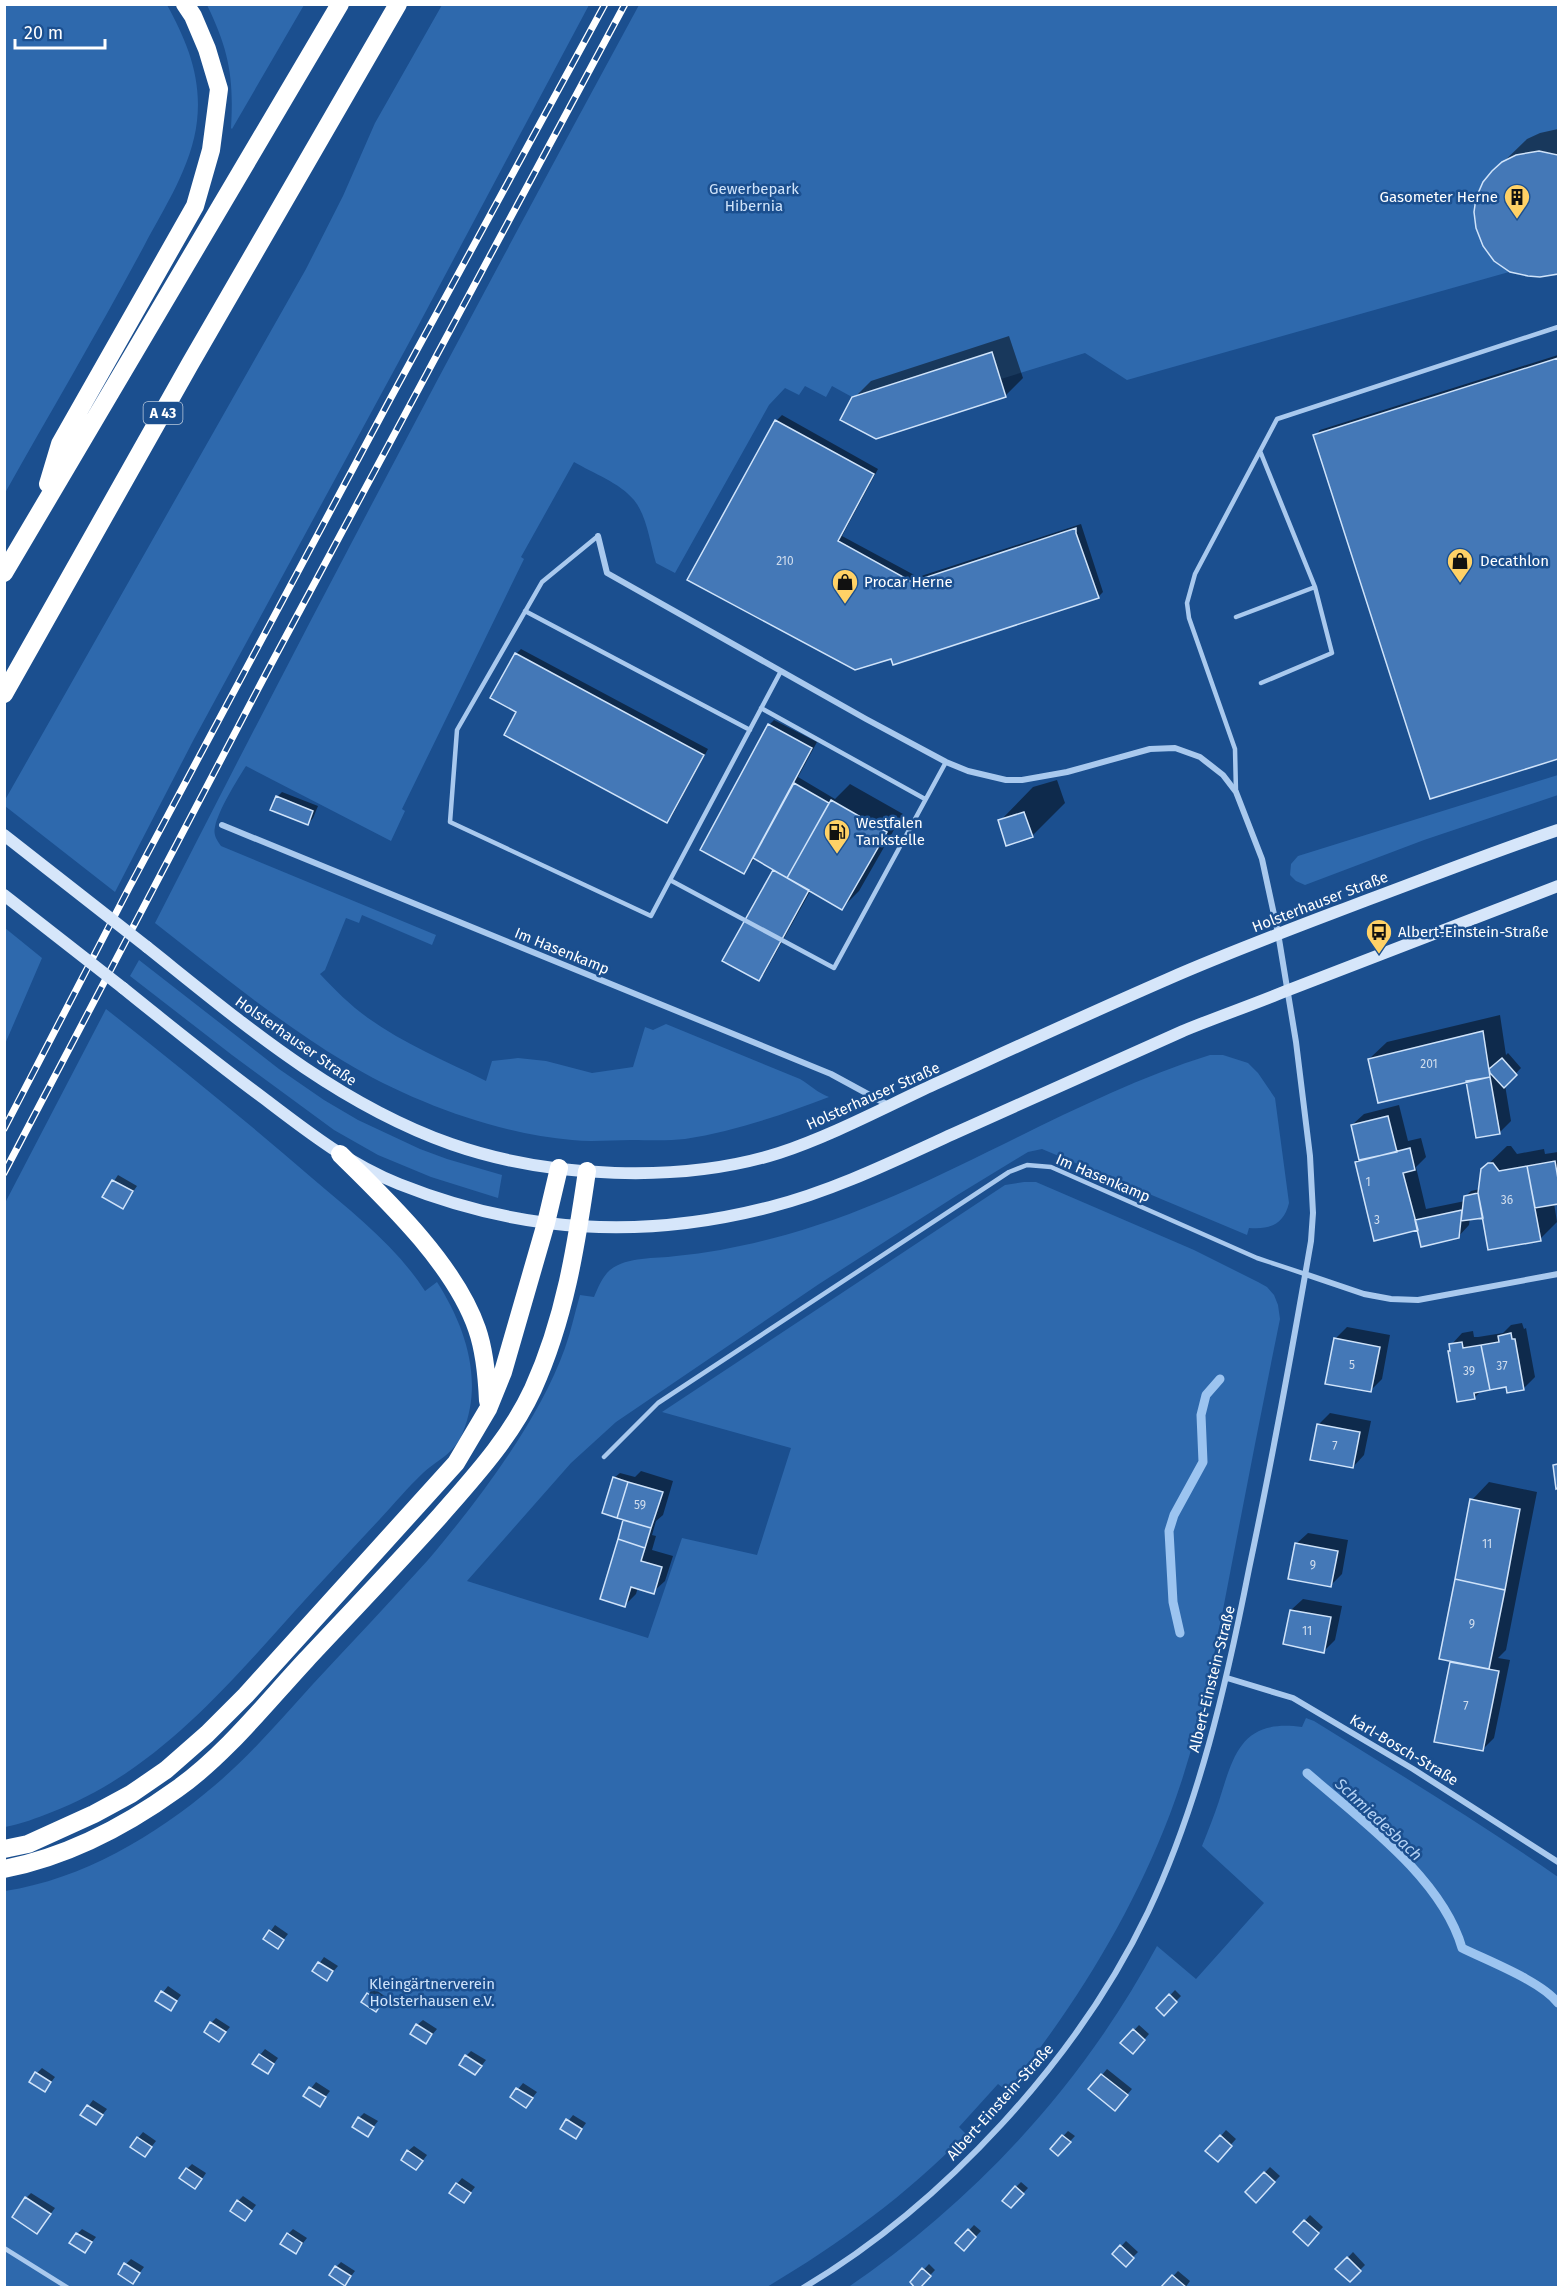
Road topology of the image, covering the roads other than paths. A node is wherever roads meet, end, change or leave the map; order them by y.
1 (185, 4) edge
2 (340, 4) edge
3 (398, 4) edge
4 (1558, 327) edge
5 (1260, 451) junction
6 (41, 509) junction
7 (598, 537) joint
8 (4, 573) edge
9 (1314, 587) junction
10 (525, 611) junction
11 (1236, 617) dead end
12 (781, 671) junction
13 (1261, 683) dead end
14 (4, 694) edge
15 (761, 708) junction
16 (750, 730) junction
17 (946, 762) junction
18 (1236, 792) junction
19 (925, 799) junction
20 (222, 825) dead end
21 (1558, 830) edge
22 (4, 835) edge
23 (670, 880) junction
24 (1558, 886) edge
25 (4, 895) edge
26 (1278, 933) junction
27 (1287, 991) junction
28 (889, 1106) junction
29 (340, 1154) junction
30 (559, 1168) junction
31 (587, 1171) junction
32 (546, 1223) junction
33 (579, 1227) junction
34 (1305, 1274) junction
35 (1558, 1274) edge
36 (488, 1409) junction
37 (604, 1457) dead end
38 (1227, 1678) junction
39 (4, 1849) edge
40 (1558, 1862) edge
41 (4, 1869) edge
42 (4, 2248) edge
43 (68, 2288) edge
44 (803, 2288) edge

1 - 6 highway
2 - 6 highway
3 - 14 highway, A 43
4 - 5 lane
5 - 9 lane
5 - 18 lane
6 - 8 highway
7 - 10 lane
7 - 12 street, Albert-Einstein-Straße
9 - 11 lane
9 - 13 lane
10 - 16 lane
10 - 23 lane
12 - 15 lane
12 - 17 street, Albert-Einstein-Straße
15 - 16 lane
15 - 19 lane
16 - 23 lane
17 - 18 street, Albert-Einstein-Straße
17 - 19 lane
18 - 26 street, Albert-Einstein-Straße
19 - 23 lane
20 - 28 street, Im Hasenkamp
21 - 26 main road, Holsterhauser Straße
22 - 30 main road, Holsterhauser Straße, bridge
24 - 27 main road
25 - 29 main road, bridge
26 - 27 street, Albert-Einstein-Straße
26 - 28 main road, Holsterhauser Straße
27 - 33 main road
27 - 34 street, Albert-Einstein-Straße
28 - 31 main road, Holsterhauser Straße
29 - 32 main road
29 - 36 highway
30 - 31 main road, Holsterhauser Straße
30 - 32 highway
31 - 33 highway
32 - 33 main road
32 - 36 highway
33 - 41 highway
34 - 35 street, Im Hasenkamp
34 - 37 lane, Im Hasenkamp
34 - 38 street, Albert-Einstein-Straße
36 - 39 highway
38 - 40 street, Karl-Bosch-Straße
38 - 44 street, Albert-Einstein-Straße
42 - 43 lane

